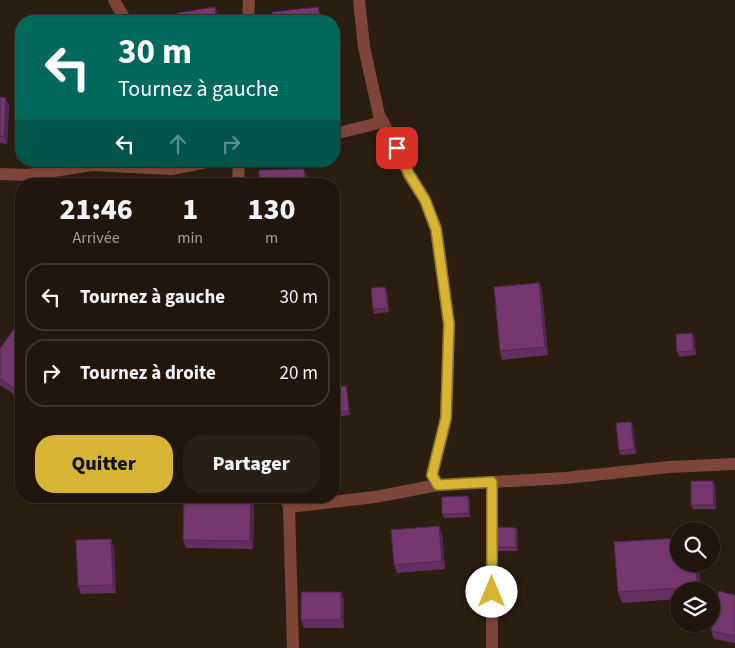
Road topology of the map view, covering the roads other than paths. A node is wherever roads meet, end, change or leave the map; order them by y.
1 (114, 0) edge
2 (249, 0) edge
3 (359, 0) edge
4 (123, 15) edge
5 (248, 15) edge
6 (384, 122) junction
7 (340, 133) edge
8 (79, 167) edge
9 (132, 167) edge
10 (182, 167) edge
11 (0, 174) edge
12 (735, 464) edge
13 (492, 482) junction
14 (438, 485) junction
15 (340, 498) edge
16 (287, 503) edge
17 (293, 648) edge
18 (492, 648) edge

1 - 4 street
2 - 5 street
3 - 6 street
6 - 7 street
6 - 14 street
8 - 11 street
9 - 10 street
12 - 13 street
13 - 14 street
13 - 18 street
14 - 15 street
16 - 17 street

